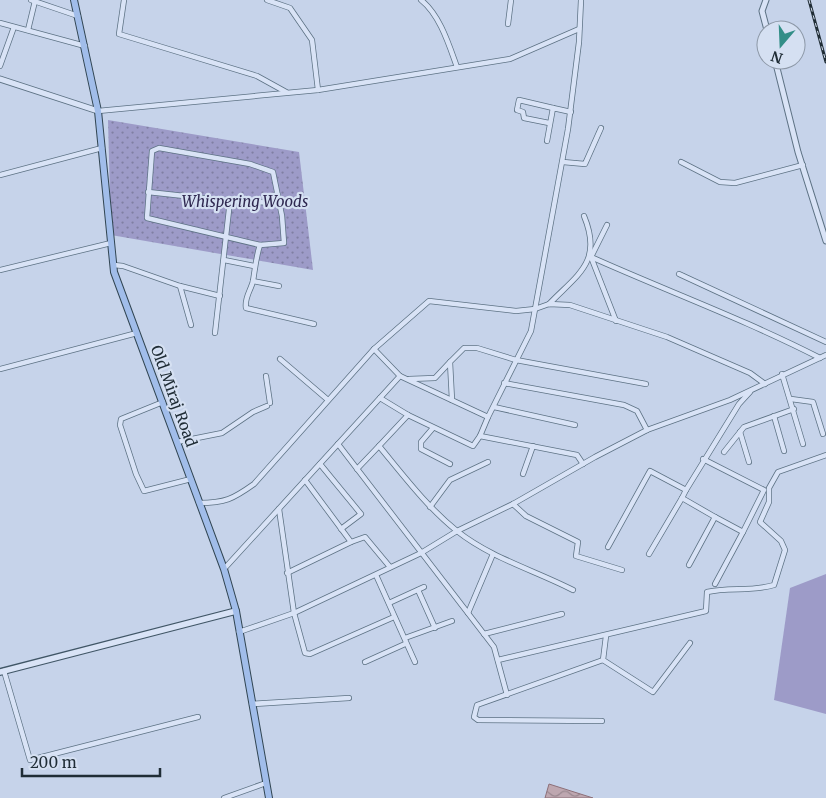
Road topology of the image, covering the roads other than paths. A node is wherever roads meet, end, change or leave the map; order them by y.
1 (74, 0) edge
2 (124, 0) edge
3 (268, 0) edge
4 (420, 0) edge
5 (511, 0) edge
6 (581, 0) edge
7 (766, 0) edge
8 (33, 1) edge
9 (428, 2) edge
10 (78, 16) junction
11 (764, 20) edge
12 (0, 23) edge
13 (508, 24) dead end
14 (14, 26) junction
15 (28, 30) junction
16 (579, 30) junction
17 (85, 46) junction
18 (0, 66) edge
19 (457, 67) junction
20 (778, 70) edge
21 (0, 79) edge
22 (318, 90) junction
23 (288, 93) junction
24 (554, 108) junction
25 (98, 111) junction
26 (571, 112) junction
27 (549, 123) dead end
28 (600, 128) dead end
29 (547, 141) dead end
30 (102, 148) junction
31 (563, 162) junction
32 (681, 162) dead end
33 (803, 165) junction
34 (0, 175) edge
35 (148, 192) junction
36 (230, 201) junction
37 (280, 203) junction
38 (584, 216) dead end
39 (607, 224) dead end
40 (226, 239) junction
41 (826, 241) edge
42 (111, 243) junction
43 (260, 245) junction
44 (591, 257) junction
45 (224, 260) junction
46 (114, 266) junction
47 (254, 266) junction
48 (0, 270) edge
49 (679, 274) dead end
50 (253, 281) junction
51 (180, 286) junction
52 (280, 286) dead end
53 (220, 296) junction
54 (549, 304) junction
55 (535, 309) junction
56 (616, 321) junction
57 (314, 324) dead end
58 (191, 325) dead end
59 (215, 333) dead end
60 (137, 334) junction
61 (826, 342) edge
62 (374, 350) junction
63 (826, 355) edge
64 (820, 358) junction
65 (280, 359) dead end
66 (516, 360) junction
67 (450, 362) junction
68 (0, 369) edge
69 (782, 374) junction
70 (266, 376) dead end
71 (402, 378) junction
72 (504, 383) junction
73 (646, 384) dead end
74 (765, 384) junction
75 (753, 390) junction
76 (380, 398) junction
77 (791, 399) junction
78 (328, 400) junction
79 (452, 400) junction
80 (163, 402) junction
81 (494, 407) junction
82 (794, 409) junction
83 (408, 415) junction
84 (774, 416) junction
85 (488, 417) junction
86 (575, 425) dead end
87 (433, 428) junction
88 (647, 430) junction
89 (740, 432) junction
90 (823, 434) dead end
91 (480, 436) junction
92 (177, 442) junction
93 (338, 444) junction
94 (803, 444) dead end
95 (379, 446) junction
96 (532, 446) junction
97 (784, 451) dead end
98 (724, 452) dead end
99 (826, 455) edge
100 (703, 459) junction
101 (488, 462) dead end
102 (749, 462) dead end
103 (320, 464) junction
104 (450, 464) dead end
105 (583, 464) junction
106 (357, 469) junction
107 (523, 474) dead end
108 (191, 479) junction
109 (305, 480) junction
110 (686, 490) junction
111 (682, 498) junction
112 (199, 503) junction
113 (513, 504) junction
114 (430, 507) junction
115 (279, 509) junction
116 (715, 517) junction
117 (341, 529) junction
118 (457, 531) junction
119 (743, 532) junction
120 (351, 542) junction
121 (608, 546) dead end
122 (421, 553) junction
123 (493, 554) junction
124 (649, 554) dead end
125 (689, 565) dead end
126 (390, 567) junction
127 (224, 569) junction
128 (622, 570) dead end
129 (287, 573) junction
130 (376, 575) junction
131 (715, 584) dead end
132 (424, 587) dead end
133 (418, 590) junction
134 (572, 590) dead end
135 (389, 603) junction
136 (236, 612) junction
137 (294, 613) junction
138 (468, 613) junction
139 (562, 614) dead end
140 (394, 617) junction
141 (452, 621) dead end
142 (435, 628) junction
143 (239, 632) junction
144 (484, 634) junction
145 (606, 636) junction
146 (406, 638) junction
147 (690, 643) dead end
148 (405, 644) junction
149 (498, 660) junction
150 (603, 660) junction
151 (365, 662) dead end
152 (415, 662) dead end
153 (2, 671) edge
154 (506, 695) junction
155 (349, 698) dead end
156 (252, 704) junction
157 (198, 717) dead end
158 (602, 721) dead end
159 (266, 783) junction
160 (267, 797) edge
161 (224, 798) edge

1 - 10 main road, Old Miraj Road
2 - 23 street
3 - 22 street
4 - 9 street
5 - 13 street
6 - 16 street
7 - 11 street
8 - 10 street
8 - 15 street
9 - 19 street
10 - 17 main road, Old Miraj Road
12 - 14 street
14 - 15 street
14 - 18 street
15 - 17 street
16 - 19 street
16 - 26 street
17 - 25 main road, Old Miraj Road
19 - 22 street
20 - 33 street
21 - 25 street
22 - 23 street
23 - 25 street
24 - 26 street
24 - 27 street
24 - 29 street
25 - 30 main road, Old Miraj Road
26 - 31 street
28 - 31 street
30 - 34 street
30 - 42 main road, Old Miraj Road
31 - 55 street
32 - 33 street
33 - 41 street
35 - 36 street
35 - 37 street
35 - 40 street
36 - 37 street
36 - 40 street
37 - 43 street
38 - 44 street
39 - 44 street
40 - 43 street
40 - 45 street
42 - 46 main road, Old Miraj Road
42 - 48 street
43 - 47 street
44 - 54 street
44 - 56 street
44 - 64 street
45 - 47 street
45 - 53 street
46 - 51 street
46 - 60 main road, Old Miraj Road
47 - 50 street
49 - 61 street
50 - 52 street
50 - 57 street
51 - 53 street
51 - 58 street
53 - 59 street
54 - 55 street
54 - 56 street
55 - 62 street
55 - 66 street
56 - 74 street
60 - 68 street
60 - 80 main road, Old Miraj Road
62 - 71 street
62 - 78 street
63 - 64 street
64 - 69 street
65 - 78 street
66 - 67 street
66 - 72 street
66 - 73 street
67 - 71 street
67 - 79 street
69 - 74 street
69 - 77 street
70 - 92 street
71 - 76 street
71 - 79 street
72 - 81 street
72 - 88 street
74 - 75 street
75 - 88 street
75 - 100 street
76 - 83 street
76 - 93 street
77 - 82 street
77 - 90 street
78 - 112 street
79 - 85 street
80 - 92 main road, Old Miraj Road
80 - 108 street
81 - 85 street
81 - 86 street
82 - 84 street
82 - 94 street
83 - 87 street
83 - 95 street
84 - 89 street
84 - 97 street
85 - 91 street
87 - 91 street
87 - 104 street
88 - 105 street
89 - 98 street
89 - 102 street
91 - 96 street
92 - 108 main road, Old Miraj Road
93 - 103 street
93 - 106 street
95 - 106 street
95 - 114 street
96 - 105 street
96 - 107 street
99 - 145 street
100 - 110 street
100 - 119 street
101 - 114 street
103 - 109 street
103 - 117 street
105 - 113 street
106 - 122 street
108 - 112 main road, Old Miraj Road
109 - 115 street
109 - 117 street
110 - 111 street
110 - 121 street
111 - 116 street
111 - 124 street
112 - 127 main road, Old Miraj Road
113 - 118 street
113 - 128 street
114 - 118 street
115 - 127 street
115 - 129 street
116 - 119 street
116 - 125 street
117 - 120 street
118 - 122 street
118 - 123 street
119 - 131 street
120 - 126 street
120 - 129 street
122 - 126 street
122 - 138 street
123 - 134 street
123 - 138 street
126 - 130 street
127 - 136 main road, Old Miraj Road
129 - 137 street
130 - 135 street
130 - 137 street
132 - 133 street
133 - 135 street
133 - 142 street
135 - 140 street
136 - 143 main road, Old Miraj Road
136 - 153 main road
137 - 140 street
137 - 143 street
138 - 144 street
139 - 144 street
140 - 146 street
141 - 142 street
142 - 146 street
143 - 156 main road, Old Miraj Road
144 - 149 street
145 - 149 street
145 - 150 street
146 - 148 street
147 - 150 street
148 - 151 street
148 - 152 street
149 - 154 street
150 - 154 street
153 - 157 street
154 - 158 street
155 - 156 street
156 - 159 main road, Old Miraj Road
159 - 160 main road, Old Miraj Road
159 - 161 street

